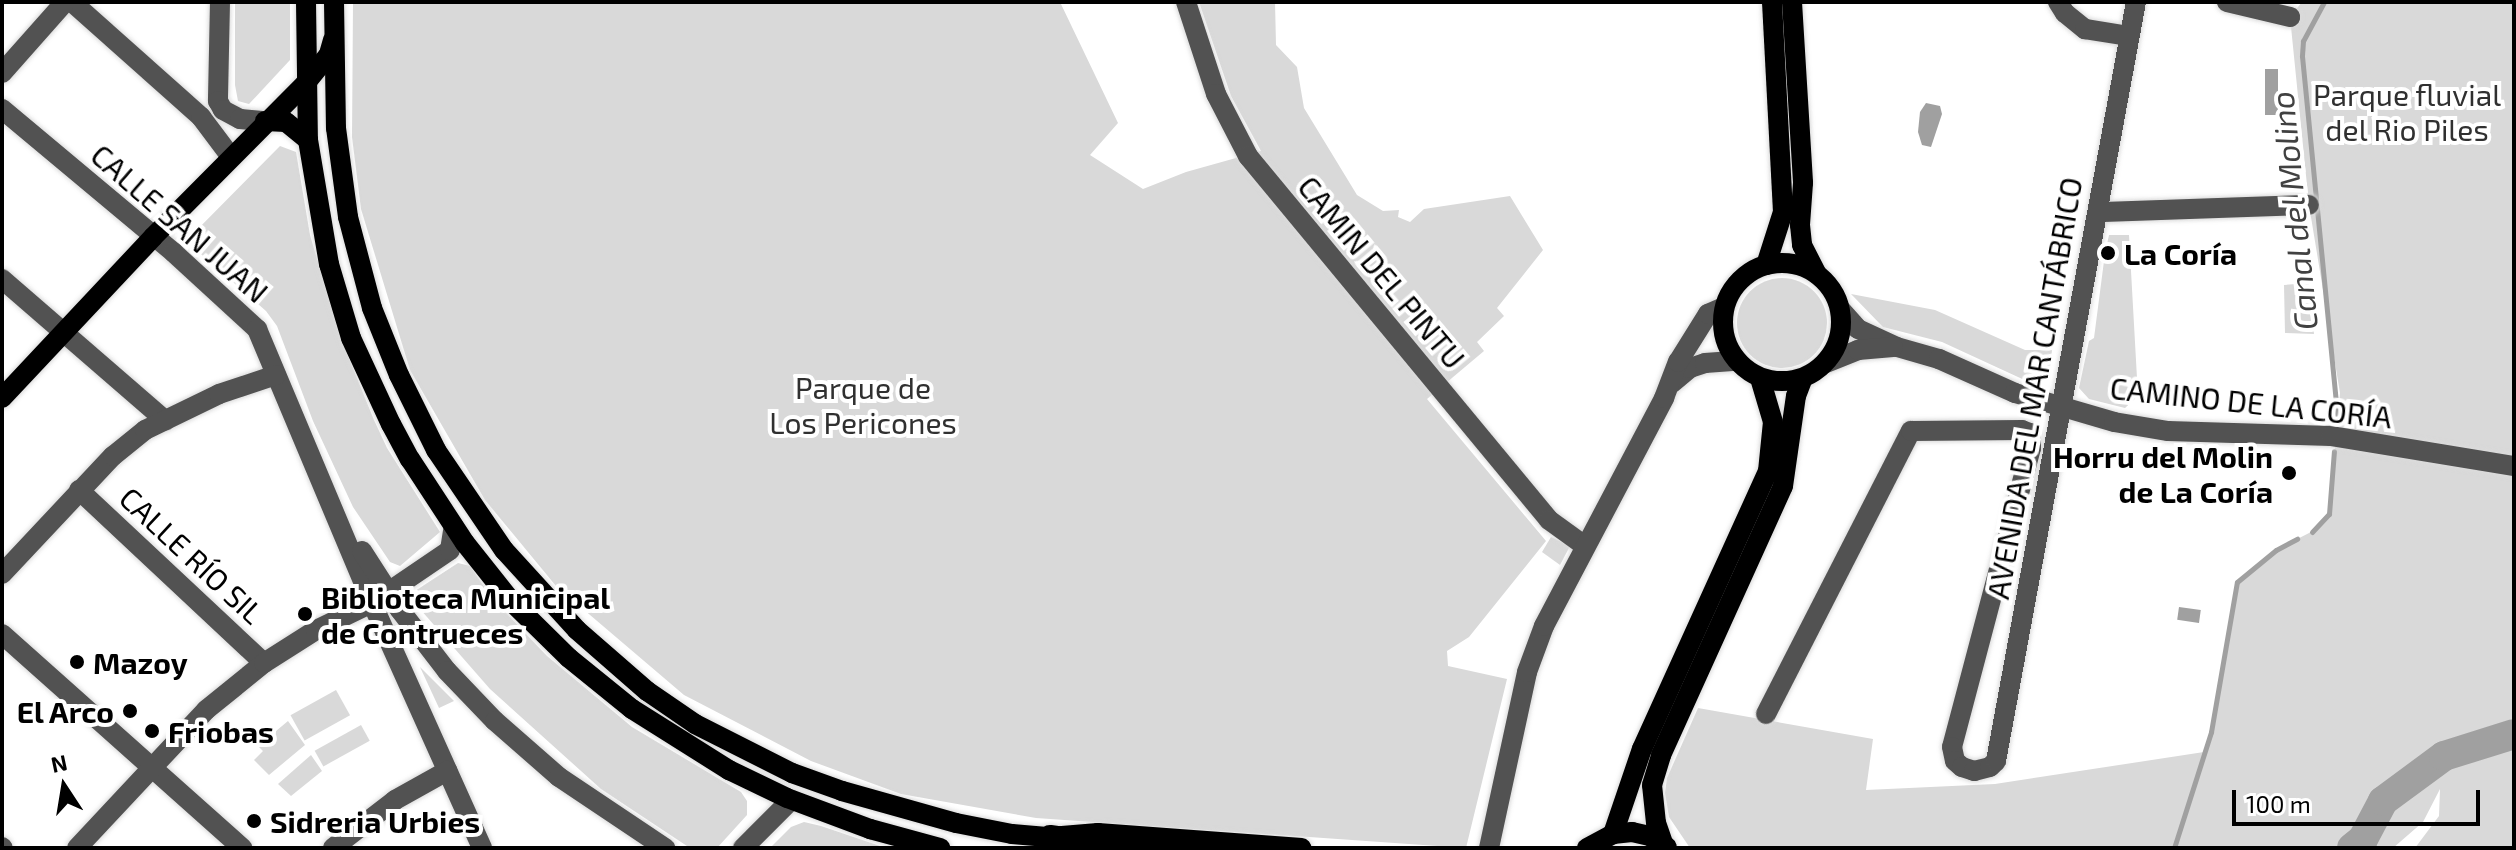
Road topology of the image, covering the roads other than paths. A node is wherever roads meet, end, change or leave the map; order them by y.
1 (65, 2) edge
2 (72, 2) edge
3 (220, 2) edge
4 (306, 2) edge
5 (334, 2) edge
6 (1186, 2) edge
7 (1772, 2) edge
8 (1792, 2) edge
9 (2058, 2) edge
10 (2136, 2) edge
11 (2227, 2) edge
12 (2290, 17) dead end
13 (335, 36) junction
14 (2129, 36) junction
15 (2, 73) edge
16 (305, 84) junction
17 (218, 101) junction
18 (2, 109) edge
19 (201, 117) junction
20 (265, 121) junction
21 (308, 140) junction
22 (231, 157) junction
23 (2309, 205) dead end
24 (2106, 212) dead end
25 (153, 237) junction
26 (1766, 265) junction
27 (1816, 273) junction
28 (2, 279) edge
29 (1724, 307) junction
30 (1841, 310) junction
31 (63, 333) junction
32 (1897, 347) junction
33 (1736, 361) junction
34 (1826, 363) junction
35 (276, 375) junction
36 (1760, 378) junction
37 (1803, 378) junction
38 (1672, 383) junction
39 (2, 398) edge
40 (2062, 408) junction
41 (165, 420) junction
42 (2514, 466) edge
43 (79, 490) junction
44 (488, 528) junction
45 (456, 540) junction
46 (1585, 546) junction
47 (2, 574) edge
48 (380, 598) junction
49 (2, 634) edge
50 (422, 639) junction
51 (392, 649) junction
52 (264, 663) junction
53 (1766, 714) dead end
54 (151, 767) junction
55 (447, 771) junction
56 (791, 800) junction
57 (1613, 834) junction
58 (1050, 837) junction
59 (1491, 842) edge
60 (1666, 846) edge
61 (77, 848) edge
62 (242, 848) edge
63 (333, 848) edge
64 (482, 848) edge
65 (665, 848) edge
66 (743, 848) edge
67 (940, 848) edge
68 (1127, 848) edge
69 (1301, 848) edge
70 (1587, 848) edge

1 - 15 street
2 - 19 street
3 - 17 street
4 - 16 main road
5 - 13 main road
6 - 46 street, CAMIN DEL PINTU
7 - 26 main road
8 - 27 main road
9 - 14 street
10 - 14 street, AVENIDA DEL MAR CANTÁBRICO
11 - 12 street
13 - 16 main road
13 - 44 main road
14 - 40 street, AVENIDA DEL MAR CANTÁBRICO
16 - 20 main road
16 - 21 main road
17 - 19 street
17 - 20 street
18 - 25 street, CALLE SAN JUAN
19 - 22 street
20 - 21 main road
20 - 22 main road
21 - 45 main road
22 - 25 main road
23 - 24 street
25 - 31 main road
25 - 35 street, CALLE SAN JUAN
26 - 27 main road
26 - 29 main road
27 - 30 main road
28 - 31 street
29 - 33 main road
29 - 38 street
30 - 32 street, CAMINO DE LA CORÍA
30 - 34 main road
31 - 39 main road
31 - 41 street
32 - 34 street, CAMINO DE LA CORÍA
32 - 40 street, CAMINO DE LA CORÍA
33 - 36 main road
33 - 38 street
34 - 37 main road
35 - 41 street
35 - 48 street, CALLE SAN JUAN
36 - 37 main road
36 - 57 main road
37 - 60 main road
38 - 46 street
40 - 42 street, CAMINO DE LA CORÍA
40 - 53 street, AVENIDA DEL MAR CANTÁBRICO
41 - 43 street
43 - 47 street
43 - 52 street, CALLE RÍO SIL
44 - 45 street
44 - 58 main road
45 - 48 street
45 - 56 main road
46 - 59 street
48 - 50 street
48 - 51 street, CALLE SAN JUAN
48 - 52 street
49 - 54 street
50 - 51 street
50 - 65 street
51 - 55 street, CALLE SAN JUAN
52 - 54 street
54 - 61 street
54 - 62 street
55 - 63 street
55 - 64 street, CALLE SAN JUAN
56 - 66 street
56 - 67 main road
57 - 60 main road
57 - 70 main road
58 - 68 highway
58 - 69 main road

